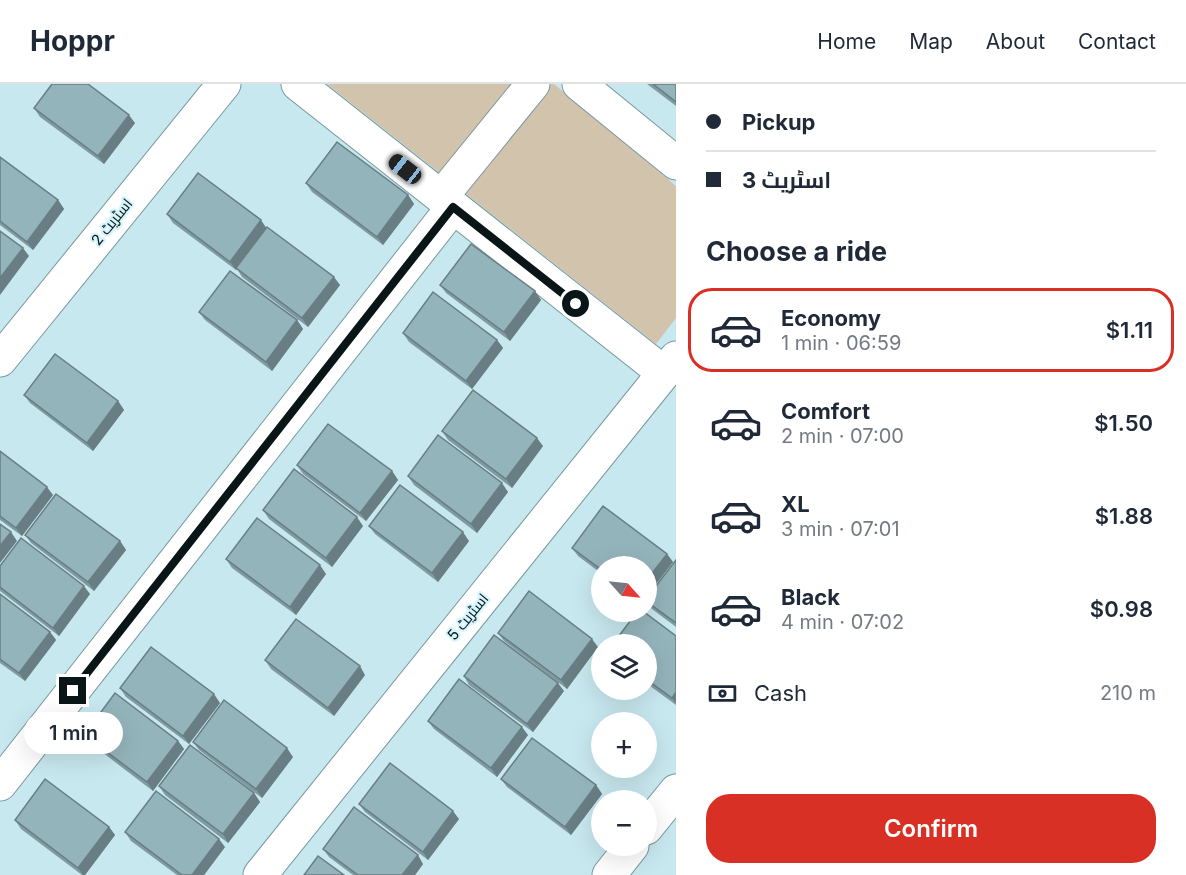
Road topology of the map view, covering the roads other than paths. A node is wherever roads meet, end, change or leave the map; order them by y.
1 (224, 84) edge
2 (298, 84) edge
3 (533, 84) edge
4 (579, 84) edge
5 (676, 163) edge
6 (447, 202) junction
7 (0, 360) edge
8 (670, 366) edge
9 (0, 784) edge
10 (676, 791) edge
11 (657, 814) edge
12 (624, 856) edge
13 (260, 875) edge
14 (609, 875) edge

1 - 7 street, اسٹریٹ 2
2 - 6 street
3 - 6 street
4 - 5 street
6 - 8 street
6 - 9 street
8 - 13 street, اسٹریٹ 5
10 - 11 street
12 - 14 street

